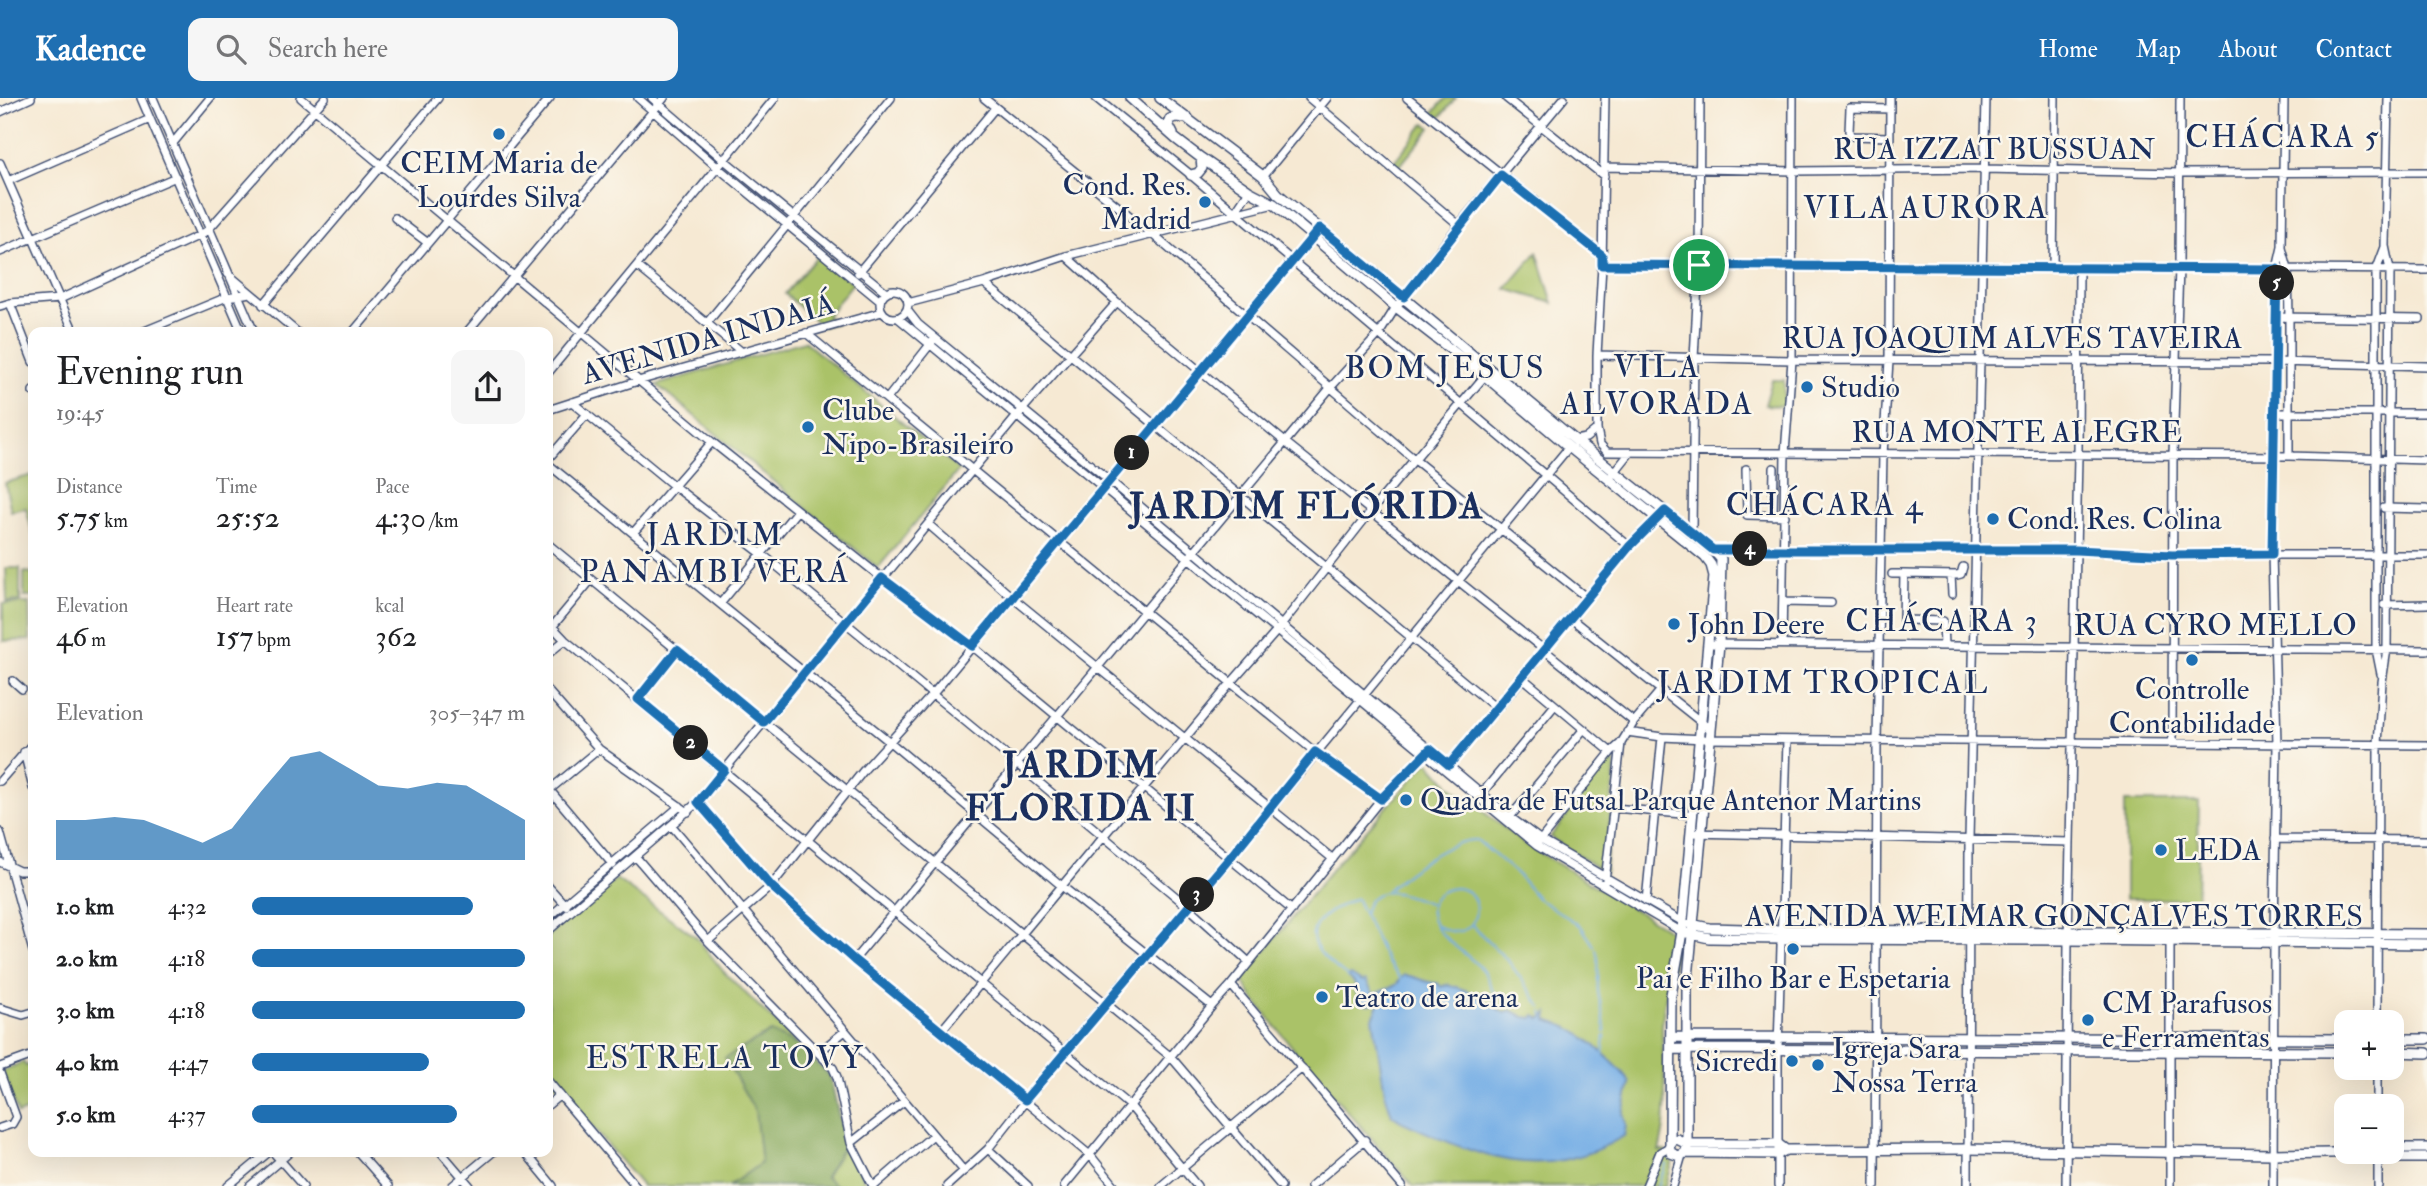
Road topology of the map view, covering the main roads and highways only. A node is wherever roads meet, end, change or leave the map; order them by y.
1 (1130, 98) edge
2 (1160, 98) edge
3 (1189, 118) junction
4 (1176, 139) junction
5 (1201, 158) junction
6 (1266, 173) junction
7 (1191, 175) road end
8 (1249, 191) junction
9 (1317, 232) junction
10 (1488, 373) junction
11 (1613, 475) junction
12 (1714, 644) junction
13 (1707, 736) junction
14 (1696, 833) junction
15 (1683, 927) junction
16 (1693, 930) junction
17 (2427, 934) edge
18 (2170, 937) junction
19 (2377, 938) junction
20 (2427, 944) edge
21 (1671, 1037) junction
22 (1686, 1037) junction
23 (2334, 1039) edge
24 (2404, 1039) edge
25 (2427, 1039) edge
26 (1671, 1049) junction
27 (1686, 1049) junction
28 (2334, 1052) edge
29 (2404, 1052) edge
30 (2427, 1053) edge
31 (1669, 1145) junction
32 (2404, 1148) edge
33 (2427, 1148) edge
34 (1685, 1149) junction
35 (2334, 1153) edge
36 (2404, 1158) edge
37 (2427, 1158) edge

1 - 4 main road
2 - 3 main road
3 - 4 main road
3 - 6 main road
4 - 5 main road
5 - 7 main road
5 - 8 main road
6 - 8 main road
6 - 9 main road
8 - 9 main road
9 - 10 main road
9 - 10 main road
10 - 11 main road
11 - 12 main road
11 - 12 main road
12 - 13 main road
12 - 13 main road
13 - 14 main road
13 - 14 main road
14 - 15 main road
14 - 16 main road
15 - 16 main road, AVENIDA WEIMAR GONÇALVES TORRES
15 - 21 main road
16 - 18 main road, AVENIDA WEIMAR GONÇALVES TORRES
16 - 22 main road
17 - 19 main road, AVENIDA WEIMAR GONÇALVES TORRES
18 - 19 main road, AVENIDA WEIMAR GONÇALVES TORRES
18 - 19 main road, AVENIDA WEIMAR GONÇALVES TORRES
19 - 20 main road, AVENIDA WEIMAR GONÇALVES TORRES
21 - 22 main road
21 - 26 main road
22 - 23 main road
22 - 27 main road
24 - 25 main road
26 - 27 main road
26 - 31 main road
27 - 28 main road
27 - 34 main road
29 - 30 main road
31 - 34 main road
31 - 34 main road
32 - 33 main road
34 - 35 main road
36 - 37 main road

